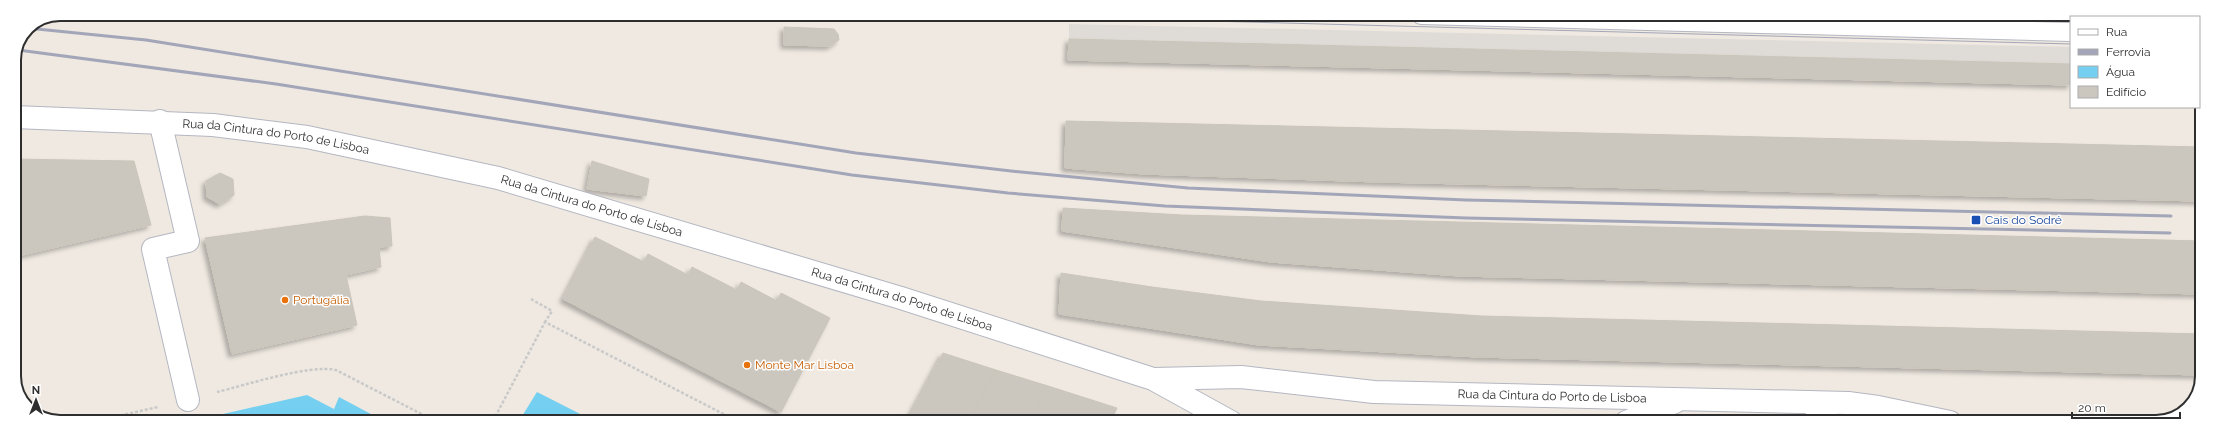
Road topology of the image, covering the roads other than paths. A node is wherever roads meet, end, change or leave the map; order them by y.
1 (1674, 21) edge
2 (2070, 32) edge
3 (21, 117) edge
4 (160, 121) junction
5 (1153, 379) junction
6 (1684, 398) junction
7 (188, 400) road end
8 (1810, 402) junction
9 (1218, 415) edge
10 (1643, 415) edge
11 (1823, 415) edge
12 (1916, 415) edge

1 - 2 lane
3 - 4 street, Rua da Cintura do Porto de Lisboa
4 - 5 street, Rua da Cintura do Porto de Lisboa
4 - 7 street
5 - 6 street, Rua da Cintura do Porto de Lisboa
5 - 9 street, Rua da Cintura do Porto de Lisboa
6 - 8 street, Rua da Cintura do Porto de Lisboa
6 - 10 street
8 - 11 street
8 - 12 street, Rua da Cintura do Porto de Lisboa

